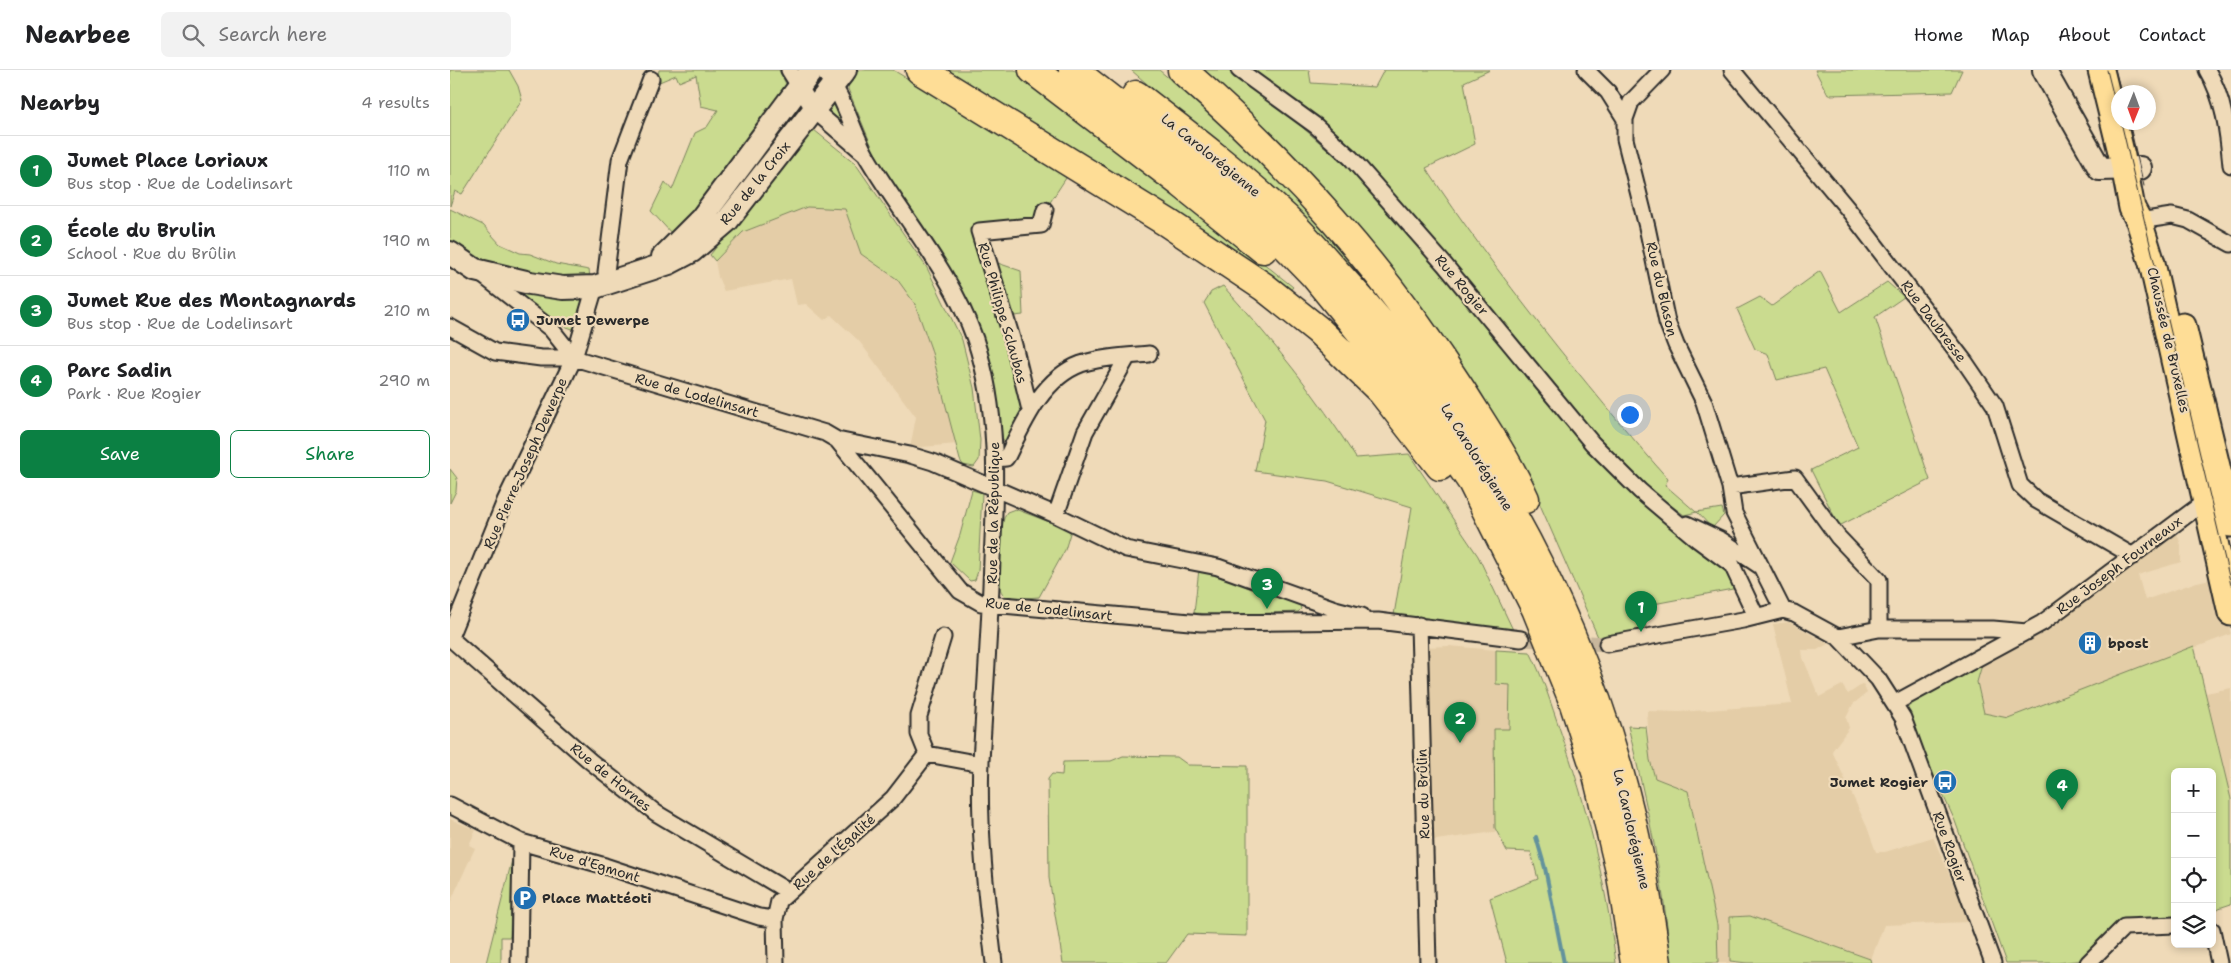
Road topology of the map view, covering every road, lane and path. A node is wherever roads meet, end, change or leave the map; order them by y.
1 (812, 70) edge
2 (920, 70) edge
3 (1033, 70) edge
4 (1073, 70) edge
5 (1104, 70) edge
6 (1182, 70) edge
7 (1239, 70) edge
8 (1586, 70) edge
9 (1662, 70) edge
10 (1732, 70) edge
11 (2044, 70) edge
12 (2101, 70) edge
13 (2116, 70) edge
14 (2207, 70) edge
15 (834, 75) edge
16 (651, 79) dead end
17 (793, 79) edge
18 (2120, 85) edge
19 (814, 110) junction
20 (1625, 119) junction
21 (2131, 130) edge
22 (866, 155) junction
23 (2231, 165) edge
24 (2132, 167) junction
25 (1046, 210) dead end
26 (2146, 220) junction
27 (2231, 244) edge
28 (450, 253) edge
29 (475, 270) junction
30 (644, 272) junction
31 (601, 285) junction
32 (1338, 304) junction
33 (450, 327) edge
34 (1149, 354) dead end
35 (1128, 356) junction
36 (574, 358) junction
37 (1030, 410) junction
38 (837, 440) junction
39 (995, 459) junction
40 (1730, 487) junction
41 (995, 488) junction
42 (2217, 493) edge
43 (1734, 512) junction
44 (1056, 515) junction
45 (1670, 516) junction
46 (2231, 524) edge
47 (1721, 540) junction
48 (1720, 556) junction
49 (2134, 556) junction
50 (1760, 566) junction
51 (990, 605) junction
52 (1536, 610) junction
53 (1783, 610) junction
54 (2231, 613) edge
55 (1756, 616) junction
56 (1378, 621) junction
57 (1420, 625) junction
58 (1568, 625) junction
59 (1879, 629) junction
60 (2028, 632) junction
61 (943, 637) dead end
62 (1838, 637) junction
63 (450, 638) edge
64 (1521, 639) tunnel mouth
65 (1607, 644) tunnel mouth
66 (1895, 702) junction
67 (927, 754) junction
68 (981, 764) junction
69 (450, 805) edge
70 (521, 842) junction
71 (789, 892) junction
72 (775, 919) junction
73 (2171, 925) edge
74 (2216, 948) edge
75 (519, 963) edge
76 (776, 963) edge
77 (994, 963) edge
78 (1428, 963) edge
79 (1634, 963) edge
80 (1657, 963) edge
81 (1993, 963) edge
82 (2088, 963) edge
83 (2219, 963) edge

1 - 17 street, Rue de la Croix
2 - 52 highway
3 - 32 highway, La Carolorégienne
4 - 32 highway, La Carolorégienne
5 - 58 highway, La Carolorégienne
6 - 58 highway
7 - 45 street, Rue Rogier
8 - 20 street
9 - 20 street, Rue du Blason
10 - 49 street, Rue Daubresse
11 - 24 street
12 - 24 main road, Chaussée de Bruxelles
13 - 18 main road
14 - 23 street
15 - 19 street, Rue de la Croix
15 - 22 street, Rue de la République
16 - 31 street, Rue Pierre-Joseph Dewerpe
17 - 19 street, Rue de la République
17 - 30 street, Rue de la Croix
19 - 22 street, Rue de la République
19 - 30 street, Rue de la Croix
20 - 40 street, Rue du Blason
21 - 26 main road, Chaussée de Bruxelles
22 - 39 street, Rue de la République
24 - 26 main road, Chaussée de Bruxelles
25 - 37 street, Rue Philippe Sclaubas
26 - 27 street
26 - 42 main road, Chaussée de Bruxelles
28 - 29 street, Rue de la Croix
29 - 31 street, Rue de la Croix
29 - 36 street, Rue de la Croix
30 - 31 street, Rue de la Croix
31 - 36 street, Rue Pierre-Joseph Dewerpe
32 - 52 highway, La Carolorégienne
33 - 36 street, Rue de Lodelinsart
34 - 35 street
35 - 37 street
35 - 44 street
36 - 38 street, Rue de Lodelinsart
36 - 63 street, Rue Pierre-Joseph Dewerpe
37 - 39 street
38 - 41 street
38 - 51 street, Rue de Lodelinsart
39 - 41 street, Rue de la République
40 - 43 street, Rue du Blason
40 - 59 street
41 - 44 street
41 - 51 street, Rue de la République
42 - 46 main road, Chaussée de Bruxelles
42 - 49 street, Rue Joseph Fourneaux
42 - 54 main road, Chaussée de Bruxelles
43 - 47 street
43 - 50 street, Rue du Blason
44 - 56 street
45 - 47 street
45 - 48 street
47 - 48 street
47 - 50 street
48 - 55 street
49 - 60 street, Rue Joseph Fourneaux
50 - 53 street, Rue du Blason
51 - 56 street, Rue de Lodelinsart
51 - 68 street, Rue de la République
52 - 79 highway, La Carolorégienne
53 - 55 street
53 - 62 street, Rue Rogier
55 - 65 street
56 - 57 street, Rue de Lodelinsart
57 - 64 street, Rue de Lodelinsart
57 - 78 street, Rue du Brûlin
58 - 80 highway, La Carolorégienne
59 - 60 street
59 - 62 street
60 - 66 street, Rue Joseph Fourneaux
61 - 67 street
62 - 66 street, Rue Rogier
63 - 71 street, Rue de Hornes
66 - 81 street, Rue Rogier
67 - 68 street
67 - 71 street, Rue de l'Égalité
68 - 77 street, Rue de la République
69 - 70 street, Rue d'Egmont
70 - 72 street, Rue d'Egmont
70 - 75 street
71 - 72 street, Rue de l'Égalité
72 - 76 street, Rue de l'Égalité
73 - 82 street
74 - 83 street

